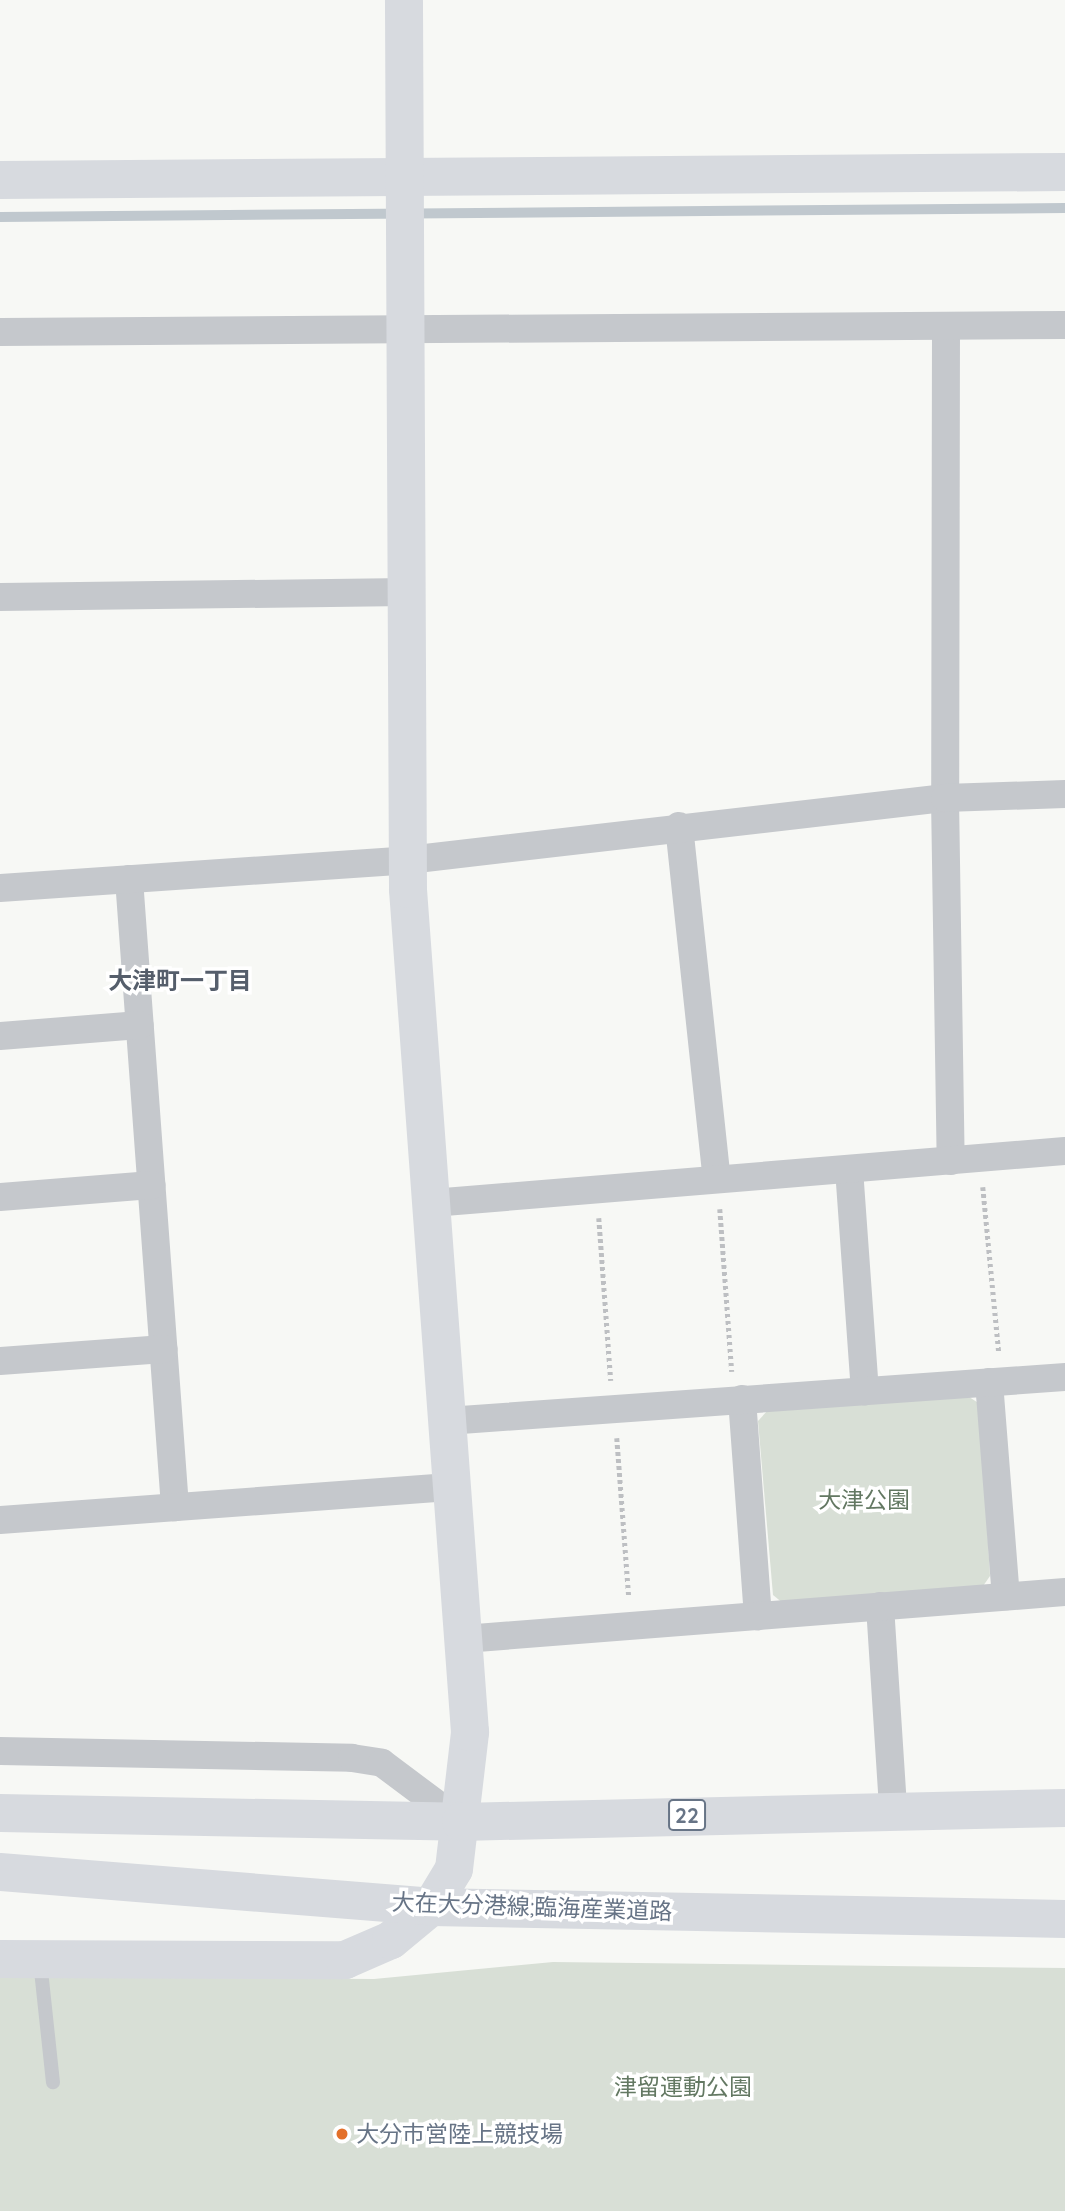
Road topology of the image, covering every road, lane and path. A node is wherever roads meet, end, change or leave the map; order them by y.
1 (404, 0) edge
2 (1065, 172) edge
3 (0, 180) edge
4 (405, 201) junction
5 (1065, 325) edge
6 (946, 326) junction
7 (406, 329) junction
8 (0, 332) edge
9 (407, 592) junction
10 (0, 597) edge
11 (1065, 794) edge
12 (945, 798) junction
13 (678, 826) junction
14 (408, 860) junction
15 (130, 880) junction
16 (0, 888) edge
17 (140, 1025) junction
18 (0, 1036) edge
19 (1065, 1152) edge
20 (981, 1158) junction
21 (951, 1161) junction
22 (849, 1169) junction
23 (717, 1180) junction
24 (152, 1185) junction
25 (597, 1189) junction
26 (0, 1196) edge
27 (432, 1203) junction
28 (164, 1349) junction
29 (0, 1361) edge
30 (1065, 1377) edge
31 (995, 1382) junction
32 (865, 1391) junction
33 (738, 1400) junction
34 (614, 1409) junction
35 (447, 1420) junction
36 (453, 1487) junction
37 (175, 1507) junction
38 (0, 1520) edge
39 (1065, 1592) edge
40 (1006, 1596) junction
41 (880, 1606) junction
42 (758, 1616) junction
43 (631, 1626) junction
44 (464, 1639) junction
45 (0, 1751) edge
46 (893, 1808) junction
47 (1065, 1808) edge
48 (0, 1813) edge
49 (461, 1822) junction
50 (0, 1872) edge
51 (431, 1907) junction
52 (1065, 1919) edge
53 (0, 1959) edge
54 (40, 1959) junction
55 (53, 2082) dead end

1 - 4 street
2 - 4 street
3 - 4 street
4 - 7 street
5 - 6 street
6 - 7 street
6 - 12 street
7 - 8 street
7 - 9 street
9 - 10 street
9 - 14 street
11 - 12 street
12 - 13 street
12 - 21 street
13 - 14 street
13 - 23 street
14 - 15 street
14 - 27 street
15 - 16 street
15 - 17 street
17 - 18 street
17 - 24 street
19 - 20 street
20 - 21 street
20 - 31 path
21 - 22 street
22 - 23 street
22 - 32 street
23 - 25 street
23 - 33 path
24 - 26 street
24 - 28 street
25 - 27 street
25 - 34 path
27 - 35 street
28 - 29 street
28 - 37 street
30 - 31 street
31 - 32 street
31 - 40 street
32 - 33 street
33 - 34 street
33 - 42 street
34 - 35 street
34 - 43 path
35 - 36 street
36 - 37 street
36 - 44 street
37 - 38 street
39 - 40 street
40 - 41 street
41 - 42 street
41 - 46 street
42 - 43 street
43 - 44 street
44 - 49 street
45 - 49 street
46 - 47 street, 22
46 - 49 street, 22
48 - 49 street, 22
49 - 51 street
50 - 51 street, 大在大分港線;臨海産業道路
51 - 52 street, 大在大分港線;臨海産業道路
51 - 54 street
53 - 54 street
54 - 55 lane

